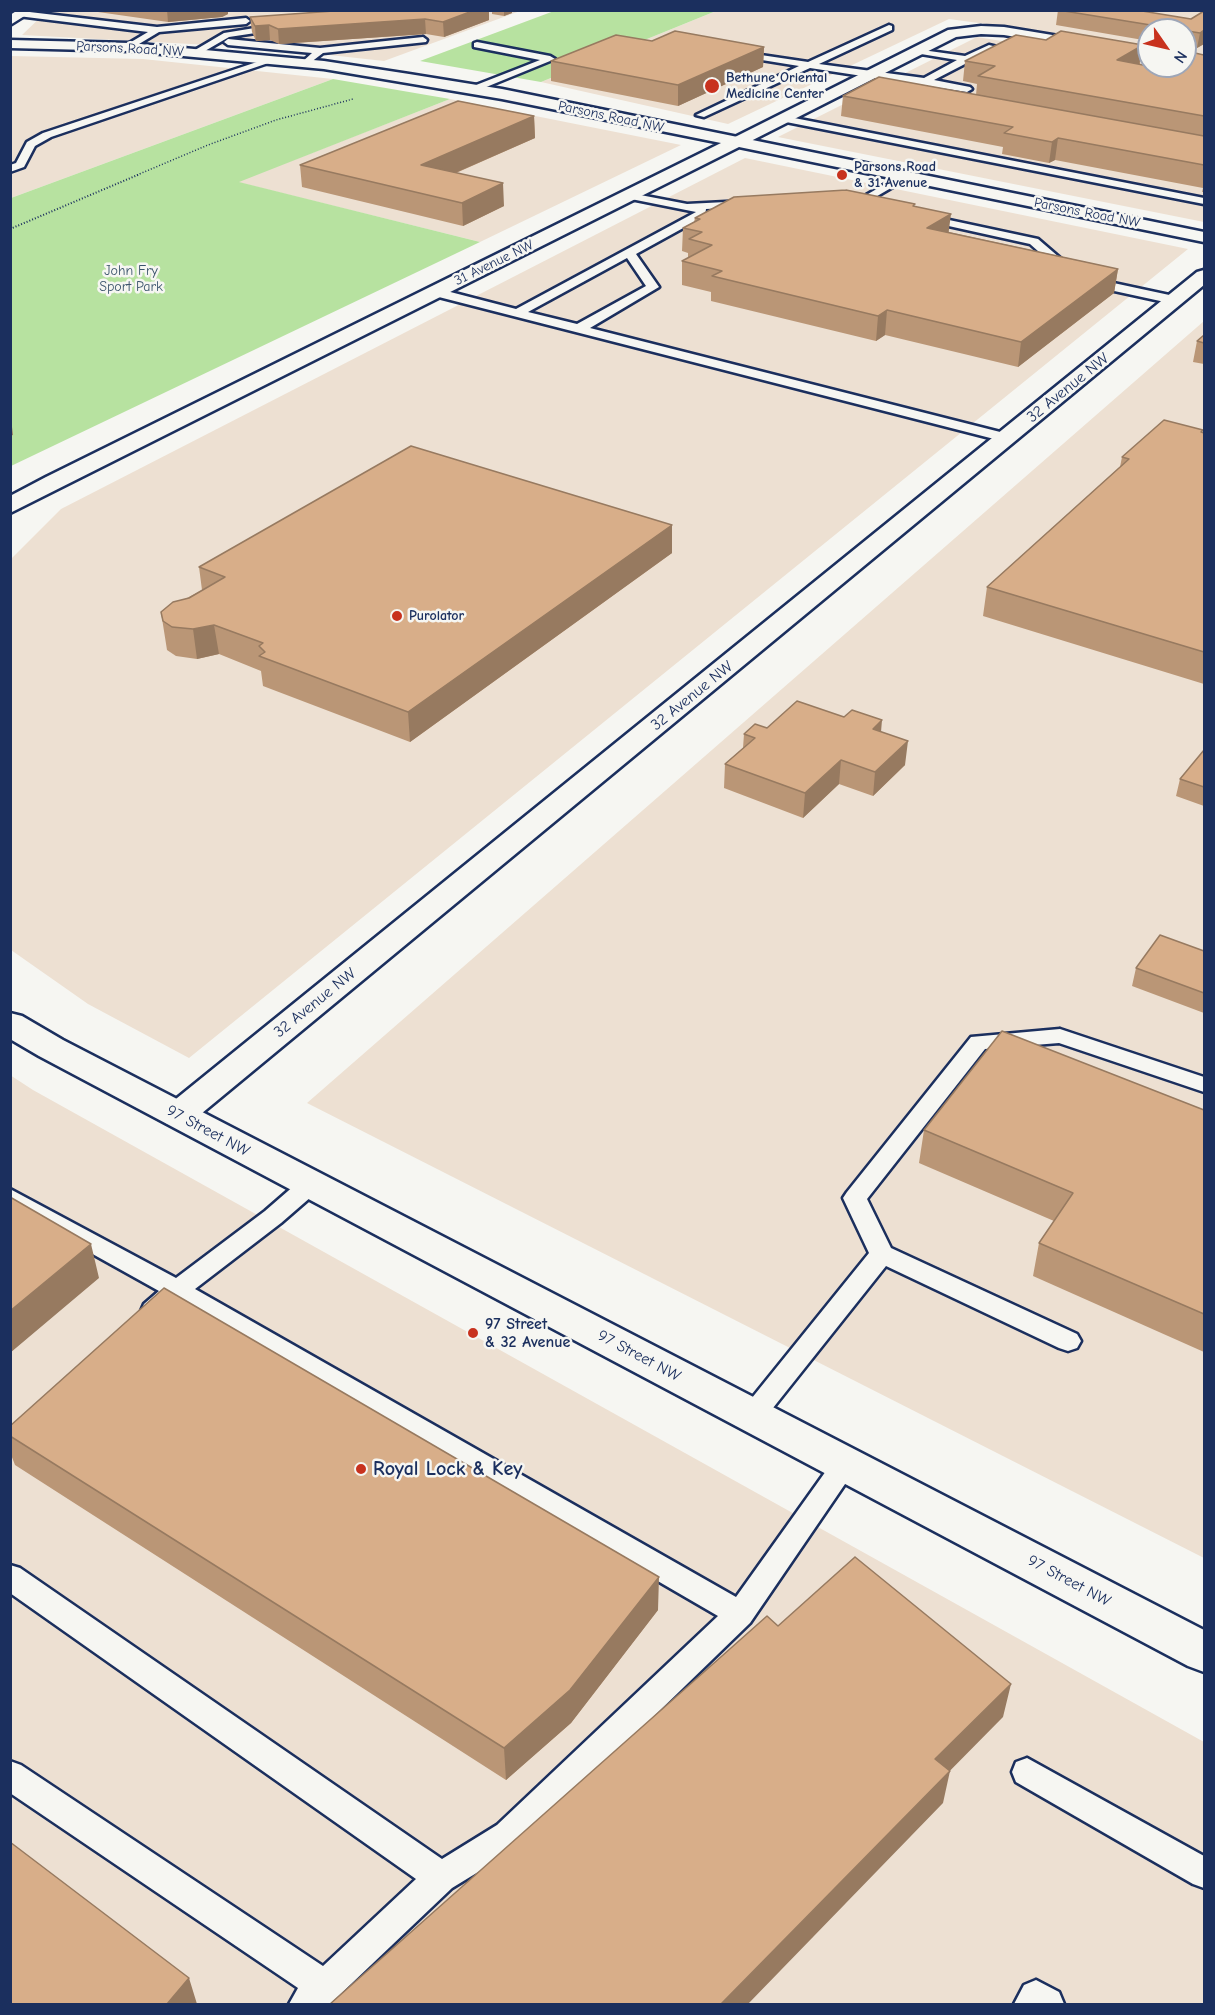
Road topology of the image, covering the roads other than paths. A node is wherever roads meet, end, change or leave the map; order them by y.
1 (20, 15) edge
2 (250, 21) edge
3 (291, 26) edge
4 (889, 28) dead end
5 (157, 30) junction
6 (423, 40) edge
7 (216, 41) junction
8 (10, 44) edge
9 (477, 45) dead end
10 (129, 47) junction
11 (320, 51) junction
12 (728, 51) edge
13 (918, 51) junction
14 (195, 53) junction
15 (1021, 53) edge
16 (1137, 53) edge
17 (966, 59) junction
18 (272, 60) junction
19 (306, 63) junction
20 (809, 65) junction
21 (875, 73) junction
22 (925, 81) junction
23 (846, 87) junction
24 (474, 89) junction
25 (968, 89) dead end
26 (869, 91) edge
27 (701, 115) dead end
28 (783, 119) junction
29 (737, 142) junction
30 (10, 169) edge
31 (904, 176) junction
32 (630, 196) junction
33 (1204, 201) edge
34 (758, 203) edge
35 (698, 207) junction
36 (880, 208) edge
37 (903, 213) edge
38 (1204, 237) edge
39 (627, 254) junction
40 (1204, 276) edge
41 (435, 292) junction
42 (1174, 300) junction
43 (516, 313) junction
44 (579, 329) junction
45 (1007, 438) junction
46 (10, 506) edge
47 (10, 1024) edge
48 (1204, 1085) edge
49 (178, 1115) junction
50 (311, 1184) junction
51 (10, 1197) edge
52 (882, 1254) junction
53 (177, 1290) junction
54 (134, 1327) edge
55 (1068, 1341) dead end
56 (752, 1416) junction
57 (845, 1465) junction
58 (10, 1577) edge
59 (740, 1614) junction
60 (1204, 1652) edge
61 (1027, 1772) dead end
62 (10, 1775) edge
63 (1204, 1873) edge
64 (441, 1877) junction
65 (316, 1996) edge
66 (1031, 2004) edge
67 (1047, 2004) edge

1 - 5 lane
2 - 5 lane
3 - 7 lane
4 - 20 lane
5 - 10 lane
6 - 11 lane
7 - 11 lane
7 - 14 lane
8 - 10 street, Parsons Road NW
9 - 24 lane
10 - 14 street, Parsons Road NW
11 - 19 lane
12 - 20 lane
13 - 16 street, 31 Avenue NW
13 - 17 lane
13 - 21 street, 31 Avenue NW
14 - 18 street, Parsons Road NW
15 - 17 lane
17 - 22 lane
18 - 19 street, Parsons Road NW
18 - 30 lane
19 - 24 street, Parsons Road NW
20 - 21 lane
20 - 27 lane
21 - 22 lane
21 - 23 street, 31 Avenue NW
22 - 25 lane
23 - 26 lane
23 - 28 street, 31 Avenue NW
24 - 29 street, Parsons Road NW
28 - 29 street, 31 Avenue NW
28 - 33 lane
29 - 31 street, Parsons Road NW
29 - 32 street, 31 Avenue NW
31 - 36 lane
31 - 38 street, Parsons Road NW
32 - 35 lane
32 - 41 street, 31 Avenue NW
34 - 35 lane
35 - 39 lane
37 - 42 lane
39 - 43 lane
39 - 44 lane
40 - 42 street, 32 Avenue NW
41 - 43 lane
41 - 46 street, 31 Avenue NW
42 - 45 street, 32 Avenue NW
43 - 44 lane
44 - 45 lane
45 - 49 street, 32 Avenue NW
47 - 49 street, 97 Street NW
48 - 52 lane
49 - 50 street, 97 Street NW
50 - 53 lane
50 - 56 street, 97 Street NW
51 - 53 lane
52 - 55 lane
52 - 56 lane
53 - 54 lane
53 - 59 lane
56 - 57 street, 97 Street NW
57 - 59 lane
57 - 60 street, 97 Street NW
58 - 64 lane
59 - 64 lane
61 - 63 lane
62 - 65 lane
64 - 65 lane
66 - 67 lane

